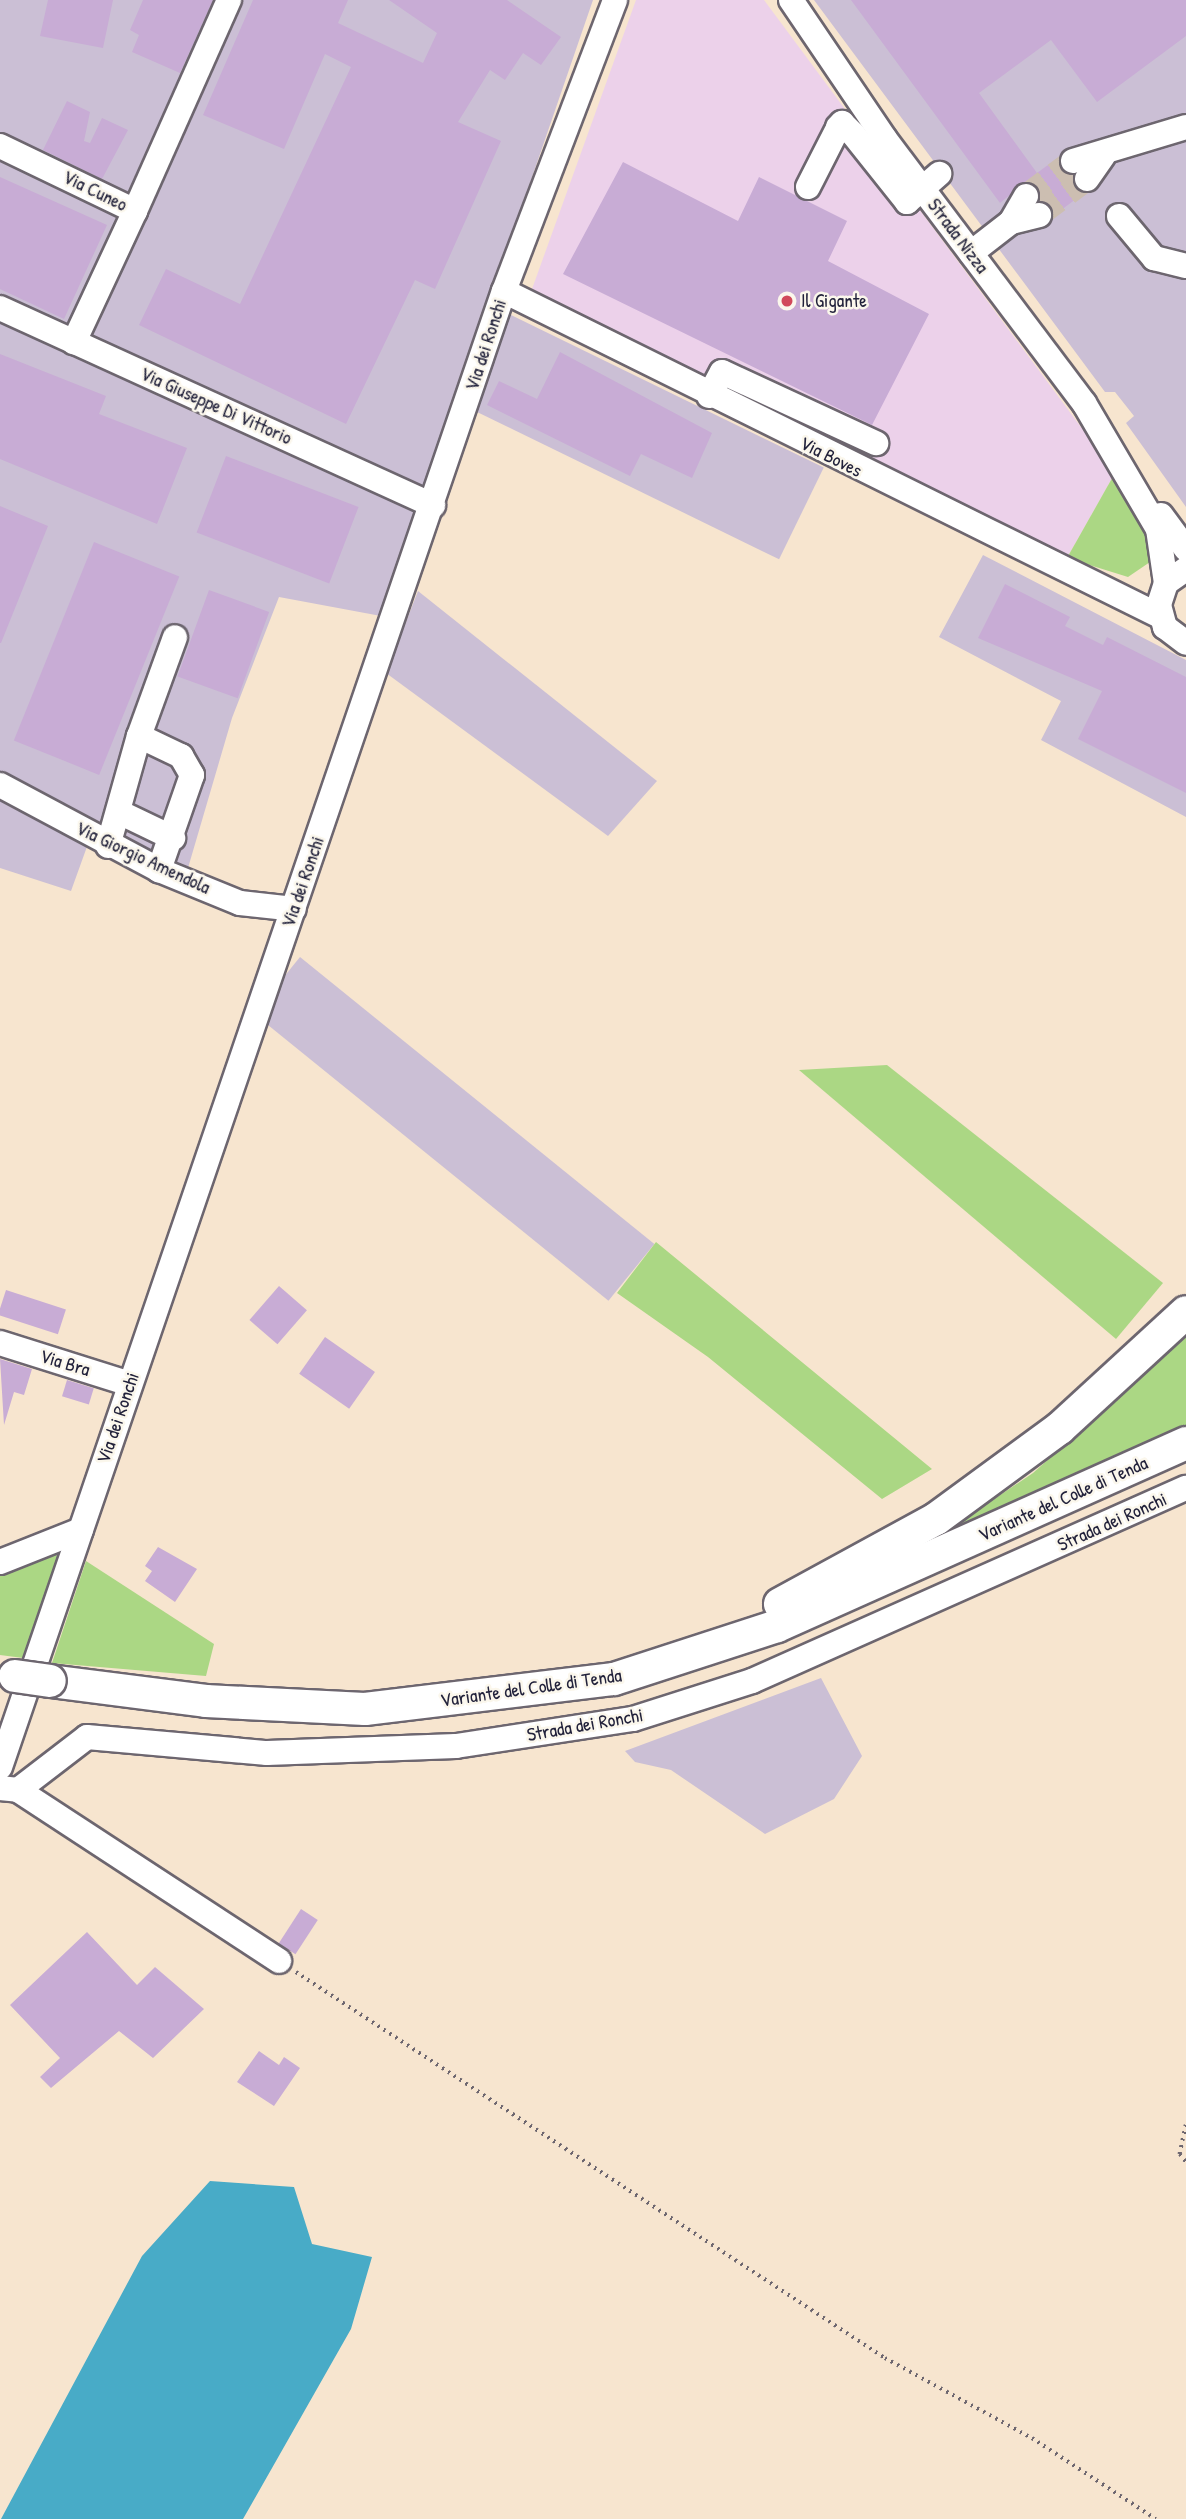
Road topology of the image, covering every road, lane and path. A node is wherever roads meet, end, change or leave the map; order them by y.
1 (229, 0) edge
2 (615, 0) edge
3 (791, 0) edge
4 (1186, 127) edge
5 (0, 146) edge
6 (1080, 170) tunnel mouth
7 (930, 181) junction
8 (808, 187) dead end
9 (1033, 206) tunnel mouth
10 (135, 211) junction
11 (1119, 216) dead end
12 (971, 253) junction
13 (1186, 266) edge
14 (504, 291) junction
15 (0, 308) edge
16 (74, 342) junction
17 (709, 396) junction
18 (876, 443) dead end
19 (1125, 471) junction
20 (433, 505) junction
21 (1186, 549) edge
22 (1176, 576) edge
23 (1160, 616) junction
24 (175, 637) dead end
25 (1186, 643) edge
26 (139, 736) junction
27 (0, 785) edge
28 (121, 813) junction
29 (173, 838) junction
30 (108, 846) junction
31 (159, 870) junction
32 (294, 909) junction
33 (1186, 1312) edge
34 (0, 1343) edge
35 (130, 1384) junction
36 (1186, 1443) edge
37 (1186, 1489) edge
38 (81, 1530) junction
39 (0, 1562) edge
40 (661, 1665) junction
41 (8, 1675) edge
42 (0, 1767) edge
43 (9, 1789) edge
44 (279, 1961) joint
45 (1186, 2125) edge
46 (1186, 2162) edge
47 (1156, 2519) edge

1 - 10 street
2 - 14 street, Via dei Ronchi
3 - 7 street, Strada Nizza
4 - 6 street
5 - 10 street, Via Cuneo
7 - 8 street
7 - 12 street, Strada Nizza
9 - 12 street
10 - 16 street, Via Cuneo
11 - 13 street
12 - 19 street, Strada Nizza
14 - 17 street, Via Boves
14 - 20 street, Via dei Ronchi
15 - 16 street, Via Giuseppe Di Vittorio
16 - 20 street, Via Giuseppe Di Vittorio
17 - 18 street
17 - 23 street, Via Boves
19 - 21 street, Strada Nizza
19 - 22 street, Strada Nizza
20 - 32 street, Via dei Ronchi
22 - 23 street, Strada Nizza
23 - 25 street
24 - 26 street
26 - 28 street
26 - 29 street
27 - 30 street, Via Giorgio Amendola
28 - 29 street
28 - 30 street
29 - 31 street
30 - 31 street, Via Giorgio Amendola
31 - 32 street, Via Giorgio Amendola
32 - 35 street, Via dei Ronchi
33 - 40 main road
34 - 35 street, Via Bra
35 - 38 street, Via dei Ronchi
36 - 40 main road, Variante del Colle di Tenda
37 - 43 street, Strada dei Ronchi
38 - 39 street
38 - 42 street, Via dei Ronchi
40 - 41 main road, Variante del Colle di Tenda, bridge
43 - 44 street
44 - 47 path
45 - 46 path

